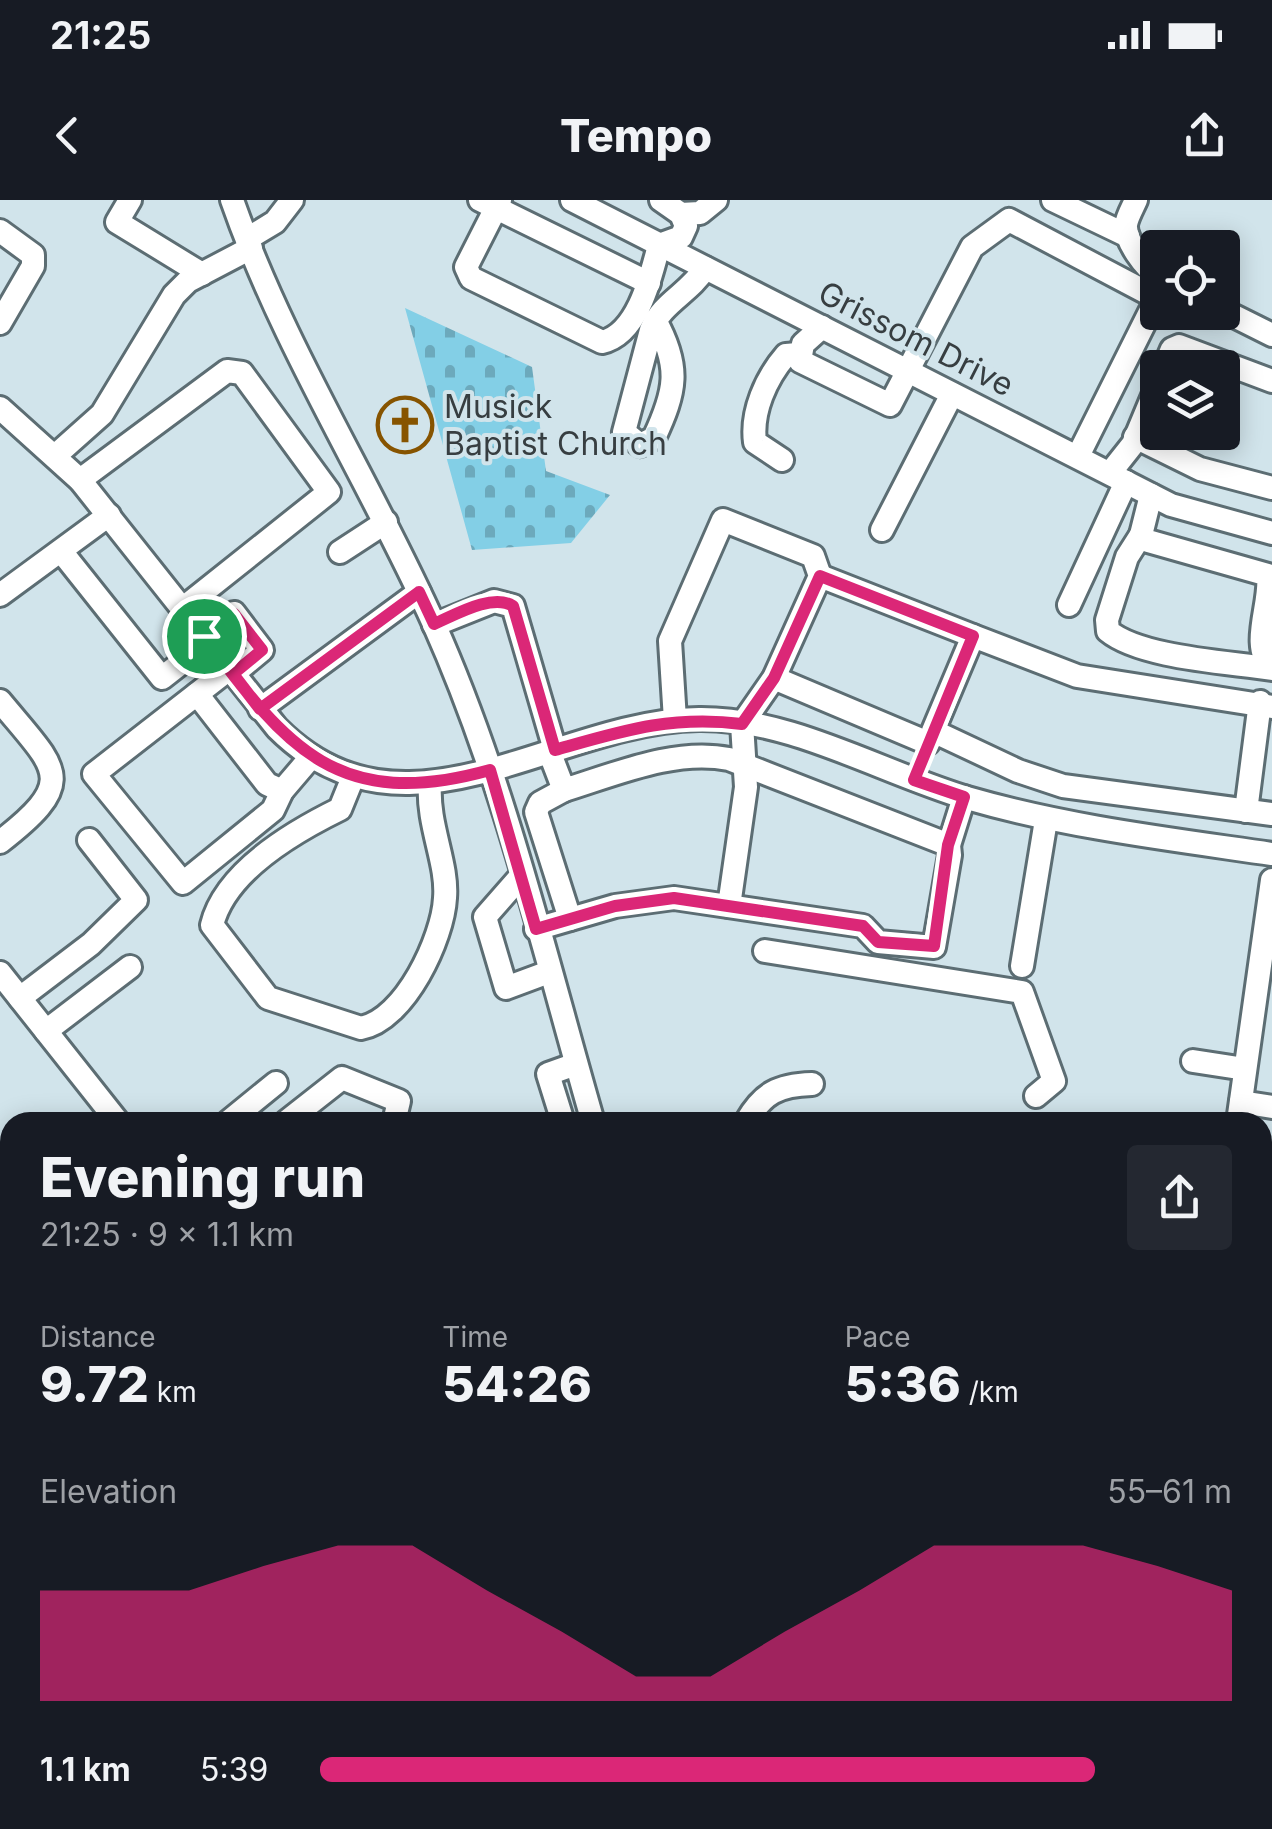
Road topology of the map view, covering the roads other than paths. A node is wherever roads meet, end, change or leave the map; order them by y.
1 (130, 200) edge
2 (232, 200) edge
3 (292, 200) edge
4 (572, 200) edge
5 (716, 200) edge
6 (1054, 200) edge
7 (1136, 200) edge
8 (492, 203) edge
9 (669, 205) edge
10 (0, 231) edge
11 (1128, 236) junction
12 (249, 243) junction
13 (659, 244) junction
14 (1140, 257) edge
15 (705, 268) junction
16 (202, 274) junction
17 (649, 283) junction
18 (1240, 319) edge
19 (655, 320) dead end
20 (0, 323) edge
21 (822, 328) junction
22 (1272, 335) edge
23 (799, 357) junction
24 (1240, 369) edge
25 (908, 372) junction
26 (1272, 381) edge
27 (952, 394) junction
28 (0, 408) edge
29 (1140, 425) edge
30 (1135, 437) junction
31 (56, 454) junction
32 (1078, 456) junction
33 (782, 460) dead end
34 (1118, 478) junction
35 (80, 480) junction
36 (1272, 488) edge
37 (1151, 495) junction
38 (109, 515) junction
39 (1272, 520) edge
40 (386, 522) junction
41 (1236, 522) junction
42 (882, 530) dead end
43 (1272, 533) edge
44 (1141, 534) junction
45 (60, 550) junction
46 (340, 552) dead end
47 (820, 576) junction
48 (419, 592) junction
49 (0, 595) edge
50 (1069, 605) dead end
51 (182, 609) junction
52 (434, 624) junction
53 (973, 636) junction
54 (206, 639) junction
55 (1272, 668) edge
56 (231, 672) junction
57 (774, 678) junction
58 (196, 694) junction
59 (0, 701) edge
60 (1266, 705) edge
61 (260, 709) junction
62 (674, 720) junction
63 (742, 724) junction
64 (930, 737) junction
65 (552, 750) junction
66 (311, 757) junction
67 (743, 766) junction
68 (490, 770) junction
69 (353, 777) junction
70 (914, 780) junction
71 (430, 784) junction
72 (564, 790) junction
73 (282, 791) junction
74 (964, 797) junction
75 (1246, 810) junction
76 (1272, 814) edge
77 (1046, 820) junction
78 (89, 840) dead end
79 (0, 842) edge
80 (948, 845) junction
81 (1272, 854) edge
82 (521, 876) junction
83 (1271, 896) edge
84 (729, 906) junction
85 (570, 919) junction
86 (536, 929) junction
87 (765, 952) dead end
88 (1022, 966) dead end
89 (130, 967) dead end
90 (549, 972) junction
91 (0, 973) edge
92 (20, 998) junction
93 (46, 1031) junction
94 (1193, 1060) dead end
95 (576, 1064) junction
96 (1245, 1069) junction
97 (276, 1084) dead end
98 (812, 1084) dead end
99 (1036, 1096) dead end
100 (1272, 1107) edge
101 (110, 1112) edge
102 (241, 1112) edge
103 (299, 1112) edge
104 (396, 1112) edge
105 (560, 1112) edge
106 (590, 1112) edge
107 (753, 1112) edge
108 (1240, 1112) edge

1 - 16 street
2 - 12 street
3 - 12 street
4 - 13 street, Grissom Drive
5 - 9 street
6 - 11 street
7 - 11 street
8 - 17 street
8 - 17 street
9 - 13 street
10 - 20 street
11 - 14 street
12 - 16 street
12 - 40 street
13 - 15 street, Grissom Drive
13 - 17 street
15 - 19 street
15 - 21 street, Grissom Drive
16 - 31 street
18 - 22 street
21 - 23 street
21 - 25 street, Grissom Drive
23 - 25 street
23 - 33 street
24 - 26 street
25 - 27 street, Grissom Drive
25 - 32 street
27 - 32 street, Grissom Drive
27 - 42 street
28 - 31 street
29 - 30 street
30 - 34 street
30 - 36 street
31 - 35 street
32 - 34 street, Grissom Drive
34 - 37 street, Grissom Drive
34 - 50 street
35 - 38 street
35 - 51 street
37 - 41 street, Grissom Drive
37 - 44 street
38 - 45 street
38 - 51 street
39 - 41 street, Grissom Drive
40 - 46 street
40 - 48 street
41 - 43 street, Grissom Drive
44 - 55 street
44 - 55 street
45 - 49 street
45 - 54 street
47 - 53 street
47 - 57 street
47 - 62 street
48 - 52 street
48 - 61 street
51 - 54 street
52 - 65 street
52 - 68 street
53 - 60 street
53 - 64 street
54 - 56 street
54 - 56 street
56 - 58 street
56 - 61 street
57 - 63 street
57 - 64 street
58 - 73 street
58 - 73 street
59 - 79 street
60 - 75 street
61 - 66 street
62 - 63 street
62 - 65 street
63 - 67 street
63 - 70 street
64 - 70 street
64 - 75 street
65 - 68 street
65 - 72 street
66 - 69 street
66 - 73 street
67 - 72 street
67 - 80 street
67 - 84 street
68 - 71 street
68 - 82 street
69 - 71 street
69 - 71 street
70 - 74 street
72 - 85 street
74 - 77 street
74 - 80 street
75 - 76 street
77 - 81 street
77 - 88 street
78 - 92 street
80 - 84 street
82 - 86 street
82 - 90 street
83 - 96 street
84 - 85 street
85 - 86 street
86 - 90 street
87 - 99 street
89 - 93 street
90 - 95 street
91 - 92 street
92 - 93 street
93 - 101 street
94 - 96 street
95 - 105 street
95 - 106 street
96 - 108 street
97 - 102 street
98 - 107 street
100 - 108 street
103 - 104 street

